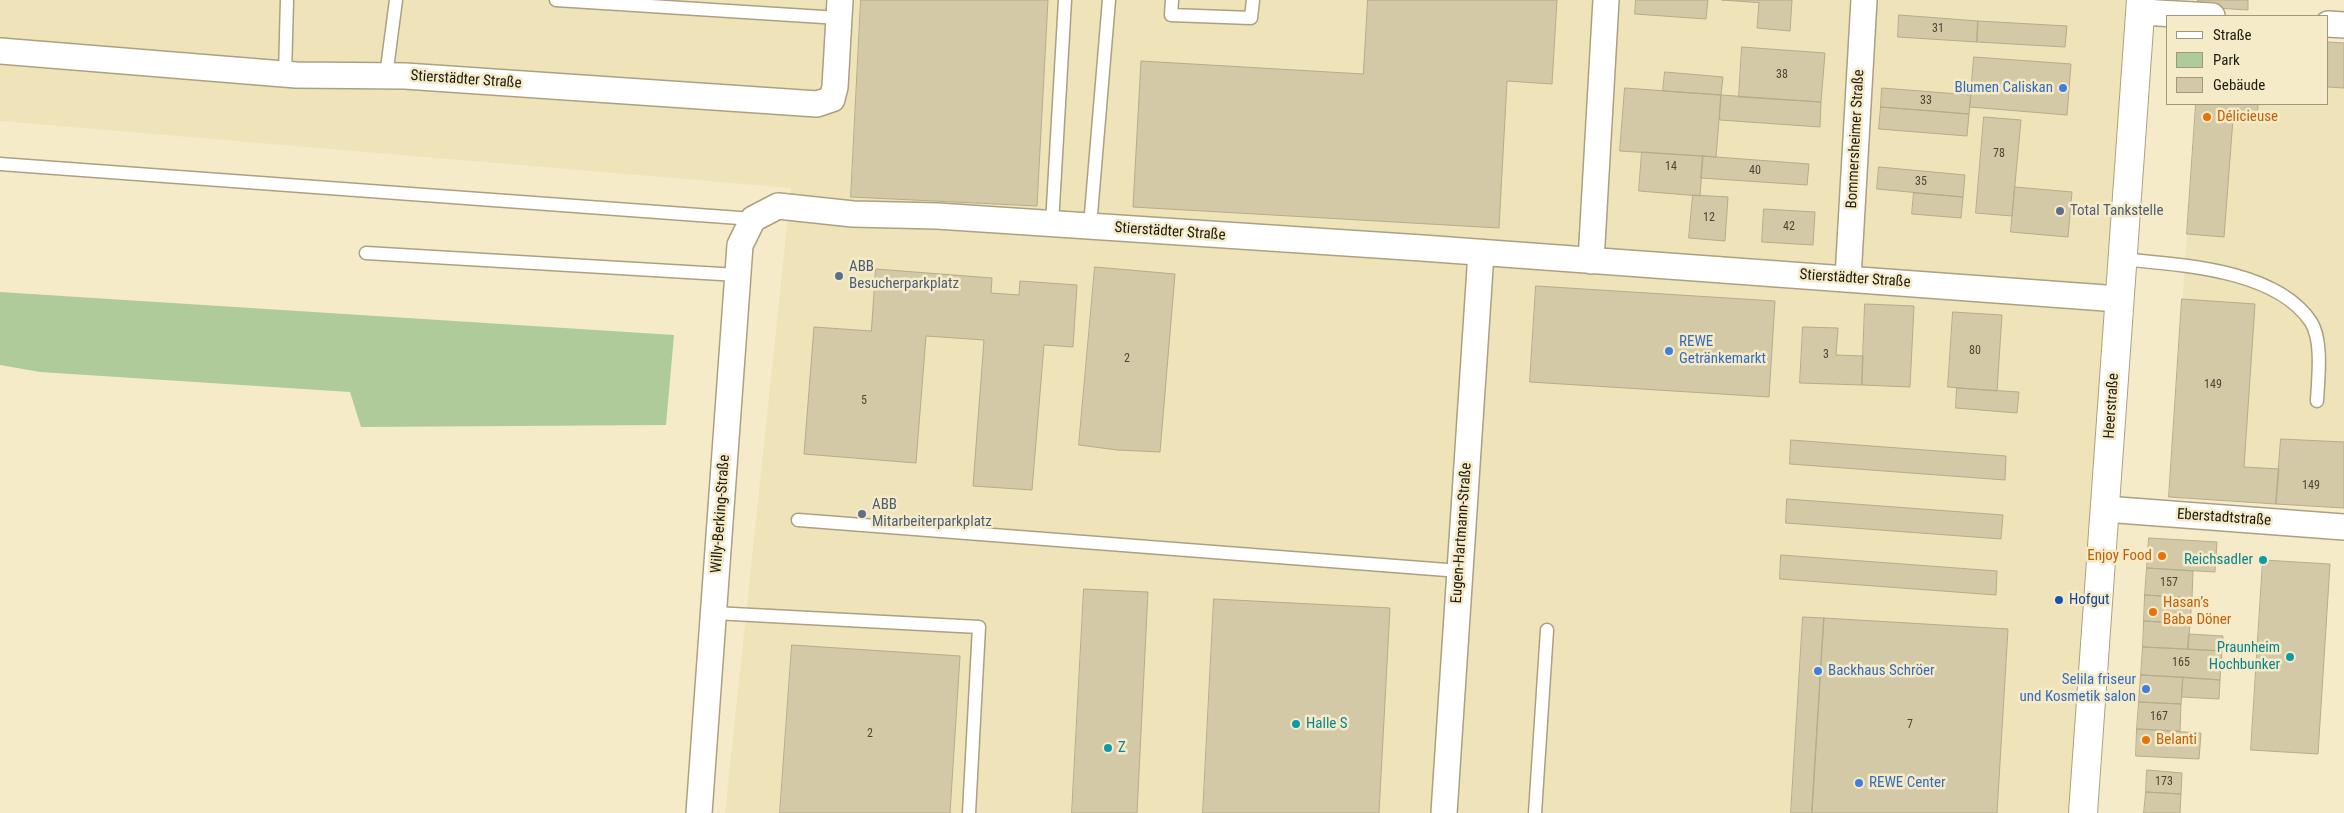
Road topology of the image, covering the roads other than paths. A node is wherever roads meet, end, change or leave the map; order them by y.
1 (287, 0) edge
2 (396, 0) edge
3 (556, 0) edge
4 (1065, 0) edge
5 (1109, 0) edge
6 (1172, 0) edge
7 (1253, 0) edge
8 (1606, 0) edge
9 (1864, 0) edge
10 (2141, 6) edge
11 (839, 9) edge
12 (2205, 15) edge
13 (2329, 24) edge
14 (2344, 25) edge
15 (0, 51) edge
16 (286, 74) junction
17 (386, 76) junction
18 (0, 164) edge
19 (753, 219) junction
20 (1052, 224) junction
21 (1090, 226) junction
22 (366, 253) dead end
23 (1481, 253) junction
24 (2122, 259) junction
25 (1591, 261) junction
26 (738, 275) junction
27 (1848, 278) junction
28 (2119, 298) junction
29 (2318, 401) dead end
30 (2105, 509) junction
31 (798, 520) dead end
32 (2344, 527) edge
33 (1460, 571) junction
34 (714, 614) junction
35 (1546, 630) dead end
36 (699, 813) edge
37 (969, 813) edge
38 (1444, 813) edge
39 (1535, 813) edge
40 (2083, 813) edge

1 - 16 lane
2 - 17 lane
3 - 11 lane
4 - 20 lane
5 - 21 lane
6 - 7 lane
8 - 25 street
9 - 27 street, Bommersheimer Straße
10 - 12 street
10 - 24 main road, Heerstraße
11 - 17 street, Stierstädter Straße
13 - 14 street
15 - 16 street, Stierstädter Straße
16 - 17 street, Stierstädter Straße
18 - 19 lane
19 - 20 street, Stierstädter Straße
19 - 26 street, Willy-Berking-Straße
20 - 21 street, Stierstädter Straße
21 - 23 street, Stierstädter Straße
22 - 26 lane
23 - 25 street, Stierstädter Straße
23 - 33 street, Eugen-Hartmann-Straße
24 - 28 main road, Heerstraße
24 - 29 lane
25 - 27 street, Stierstädter Straße
26 - 34 street, Willy-Berking-Straße
27 - 28 street, Stierstädter Straße
28 - 30 main road, Heerstraße
30 - 32 street, Eberstadtstraße
30 - 40 main road, Heerstraße
31 - 33 lane
33 - 38 street, Eugen-Hartmann-Straße
34 - 36 street, Willy-Berking-Straße
34 - 37 lane
35 - 39 lane

